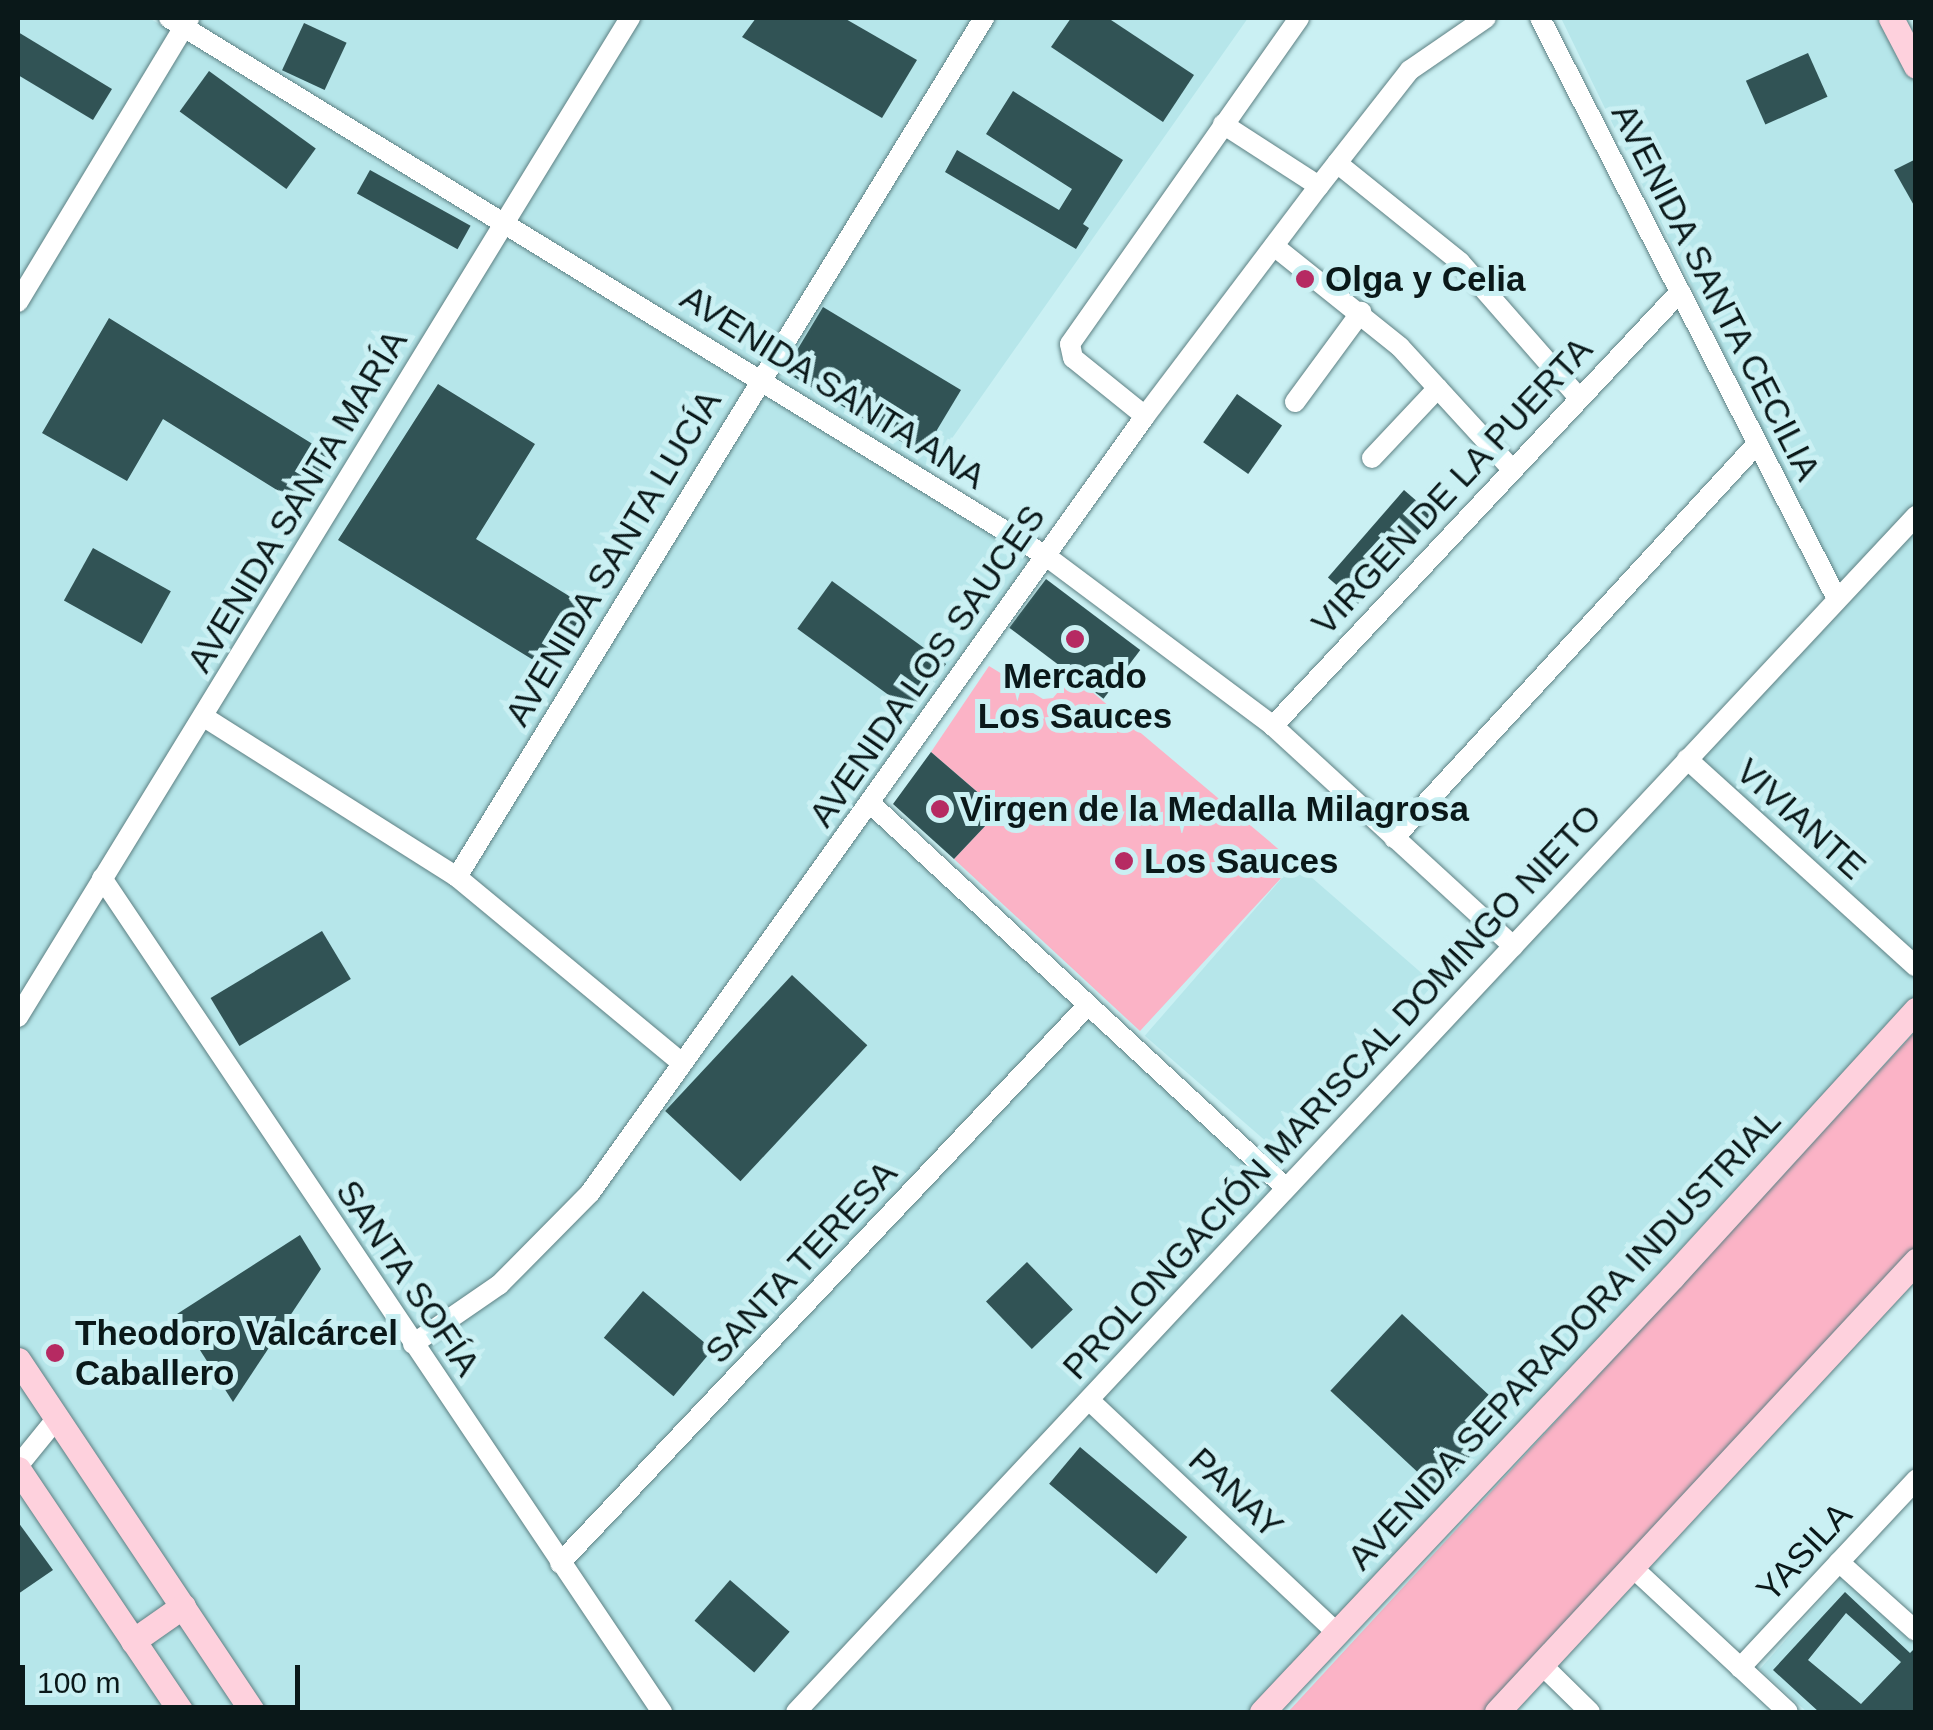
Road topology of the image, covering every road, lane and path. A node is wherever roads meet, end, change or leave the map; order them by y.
1 (630, 18) edge
2 (984, 18) edge
3 (1299, 18) edge
4 (1486, 18) edge
5 (1540, 18) edge
6 (1891, 18) edge
7 (181, 21) edge
8 (1916, 66) edge
9 (1223, 124) junction
10 (1336, 163) junction
11 (1318, 186) junction
12 (504, 224) junction
13 (1274, 246) junction
14 (1680, 292) junction
15 (18, 302) edge
16 (1361, 312) junction
17 (759, 378) junction
18 (1438, 388) junction
19 (1579, 398) junction
20 (1295, 402) dead end
21 (1145, 416) junction
22 (1757, 444) junction
23 (1372, 458) dead end
24 (1511, 468) junction
25 (1916, 516) edge
26 (1046, 556) junction
27 (1836, 597) junction
28 (204, 717) junction
29 (1272, 726) junction
30 (1687, 759) junction
31 (870, 803) junction
32 (1394, 838) junction
33 (457, 877) junction
34 (102, 878) junction
35 (1513, 946) junction
36 (1916, 967) edge
37 (1088, 1005) junction
38 (1916, 1010) edge
39 (18, 1017) edge
40 (682, 1063) junction
41 (1286, 1187) junction
42 (1916, 1262) edge
43 (412, 1344) junction
44 (18, 1360) edge
45 (1089, 1400) junction
46 (57, 1418) junction
47 (18, 1468) edge
48 (1916, 1480) edge
49 (1839, 1562) junction
50 (560, 1563) junction
51 (1630, 1566) junction
52 (182, 1606) junction
53 (1916, 1632) edge
54 (1338, 1634) junction
55 (132, 1640) junction
56 (1542, 1665) junction
57 (1740, 1668) junction
58 (181, 1712) edge
59 (253, 1712) edge
60 (662, 1712) edge
61 (796, 1712) edge
62 (1262, 1712) edge
63 (1498, 1712) edge
64 (1590, 1712) edge
65 (1788, 1712) edge

1 - 12 street, AVENIDA SANTA MARÍA
2 - 17 street, AVENIDA SANTA LUCÍA
3 - 9 street
4 - 10 street, AVENIDA LOS SAUCES
5 - 14 street, AVENIDA SANTA CECILIA
6 - 8 main road
7 - 12 street, AVENIDA SANTA ANA
7 - 15 street
9 - 11 street
9 - 21 street
10 - 11 street, AVENIDA LOS SAUCES
10 - 19 street
11 - 13 street, AVENIDA LOS SAUCES
12 - 17 street, AVENIDA SANTA ANA
12 - 28 street, AVENIDA SANTA MARÍA
13 - 16 street
13 - 21 street, AVENIDA LOS SAUCES
14 - 19 street, VIRGEN DE LA PUERTA
14 - 22 street, AVENIDA SANTA CECILIA
16 - 18 street
16 - 20 street
17 - 26 street, AVENIDA SANTA ANA
17 - 33 street, AVENIDA SANTA LUCÍA
18 - 23 street
18 - 24 street
19 - 24 street, VIRGEN DE LA PUERTA
21 - 26 street, AVENIDA LOS SAUCES
22 - 27 street, AVENIDA SANTA CECILIA
22 - 32 street
24 - 29 street, VIRGEN DE LA PUERTA
25 - 27 street, PROLONGACIÓN MARISCAL DOMINGO NIETO
26 - 29 street, AVENIDA SANTA ANA
26 - 31 street, AVENIDA LOS SAUCES
27 - 30 street, PROLONGACIÓN MARISCAL DOMINGO NIETO
28 - 33 street
28 - 34 street, AVENIDA SANTA MARÍA
29 - 32 street, AVENIDA SANTA ANA
30 - 35 street, PROLONGACIÓN MARISCAL DOMINGO NIETO
30 - 36 street, VIVIANTE
31 - 37 street
31 - 40 street, AVENIDA LOS SAUCES
32 - 35 street, AVENIDA SANTA ANA
33 - 40 street
34 - 39 street, AVENIDA SANTA MARÍA
34 - 43 street, SANTA SOFÍA
35 - 41 street, PROLONGACIÓN MARISCAL DOMINGO NIETO
37 - 41 street
37 - 50 street, SANTA TERESA
38 - 54 main road, AVENIDA SEPARADORA INDUSTRIAL
40 - 43 street, AVENIDA LOS SAUCES
41 - 45 street, PROLONGACIÓN MARISCAL DOMINGO NIETO
42 - 51 main road
43 - 50 street, SANTA SOFÍA
44 - 46 main road
45 - 54 street, PANAY
45 - 61 street, PROLONGACIÓN MARISCAL DOMINGO NIETO
46 - 47 street
46 - 52 main road
47 - 55 main road
48 - 49 street, YASILA
49 - 53 street
49 - 57 street, YASILA
50 - 60 street, SANTA SOFÍA
51 - 56 main road
51 - 57 street
52 - 55 main road
52 - 59 main road
54 - 62 main road, AVENIDA SEPARADORA INDUSTRIAL
55 - 58 main road
56 - 63 main road
56 - 64 street
57 - 65 street

